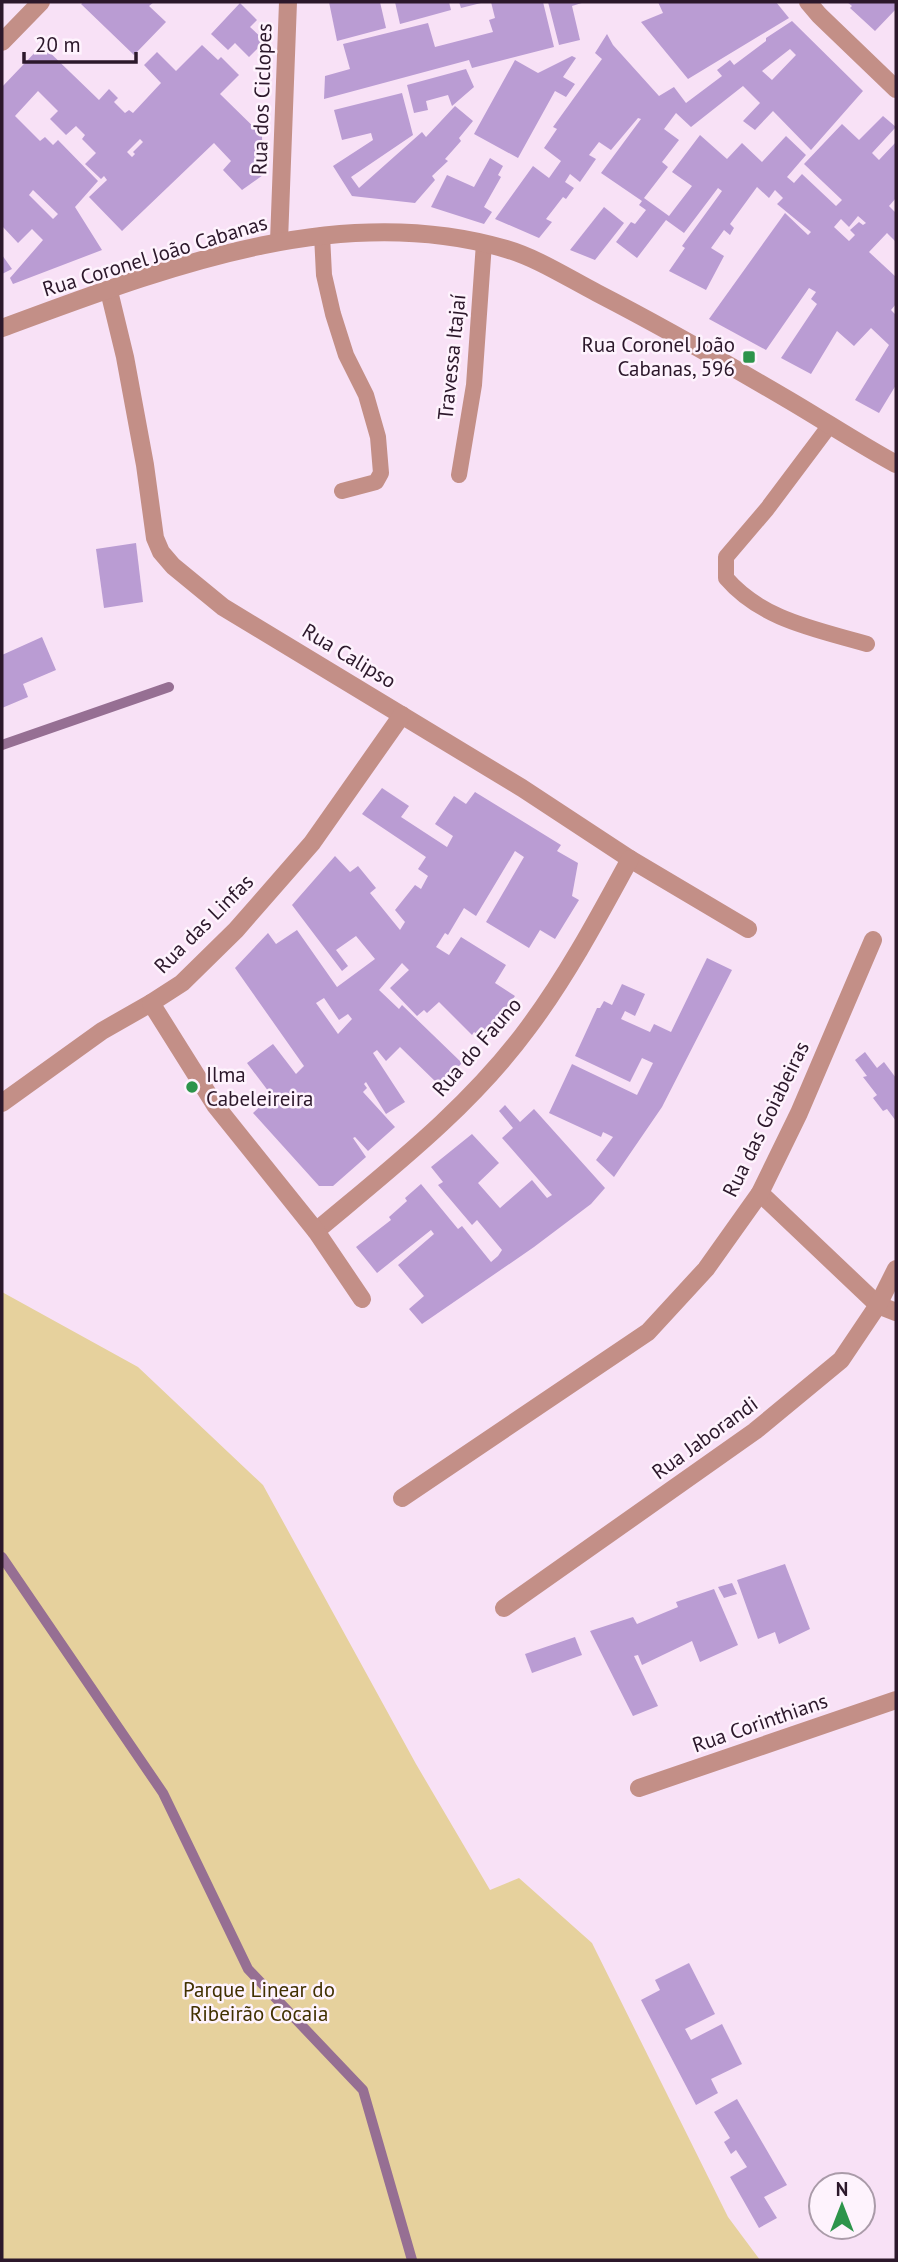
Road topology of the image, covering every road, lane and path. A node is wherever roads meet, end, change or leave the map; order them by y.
1 (41, 2) edge
2 (288, 2) edge
3 (808, 2) edge
4 (2, 42) edge
5 (896, 89) edge
6 (322, 234) junction
7 (279, 241) junction
8 (484, 243) junction
9 (109, 291) junction
10 (2, 328) edge
11 (830, 425) junction
12 (896, 464) edge
13 (458, 475) dead end
14 (342, 491) dead end
15 (867, 644) dead end
16 (402, 715) junction
17 (630, 859) junction
18 (748, 929) dead end
19 (873, 940) dead end
20 (151, 1003) junction
21 (2, 1103) edge
22 (760, 1193) junction
23 (316, 1231) junction
24 (896, 1269) edge
25 (362, 1299) dead end
26 (878, 1305) junction
27 (896, 1312) edge
28 (402, 1497) dead end
29 (504, 1608) dead end
30 (896, 1700) edge
31 (639, 1788) dead end

1 - 4 street
2 - 7 street, Rua dos Ciclopes
3 - 5 street
6 - 7 street, Rua Coronel João Cabanas
6 - 8 street, Rua Coronel João Cabanas
6 - 14 lane
7 - 9 street, Rua Coronel João Cabanas
8 - 11 street, Rua Coronel João Cabanas
8 - 13 lane, Travessa Itajaí
9 - 10 street, Rua Coronel João Cabanas
9 - 16 street, Rua Calipso
11 - 12 street, Rua Coronel João Cabanas
11 - 15 lane
16 - 17 street, Rua Calipso
16 - 20 street, Rua das Linfas
17 - 18 street, Rua Calipso
17 - 23 street, Rua do Fauno
19 - 22 street, Rua das Goiabeiras
20 - 21 street
20 - 23 street, Rua das Linfas
22 - 26 street
22 - 28 street, Rua das Goiabeiras
23 - 25 street, Rua das Linfas
24 - 26 street, Rua Jaborandi
26 - 27 street
26 - 29 street, Rua Jaborandi
30 - 31 street, Rua Corinthians

